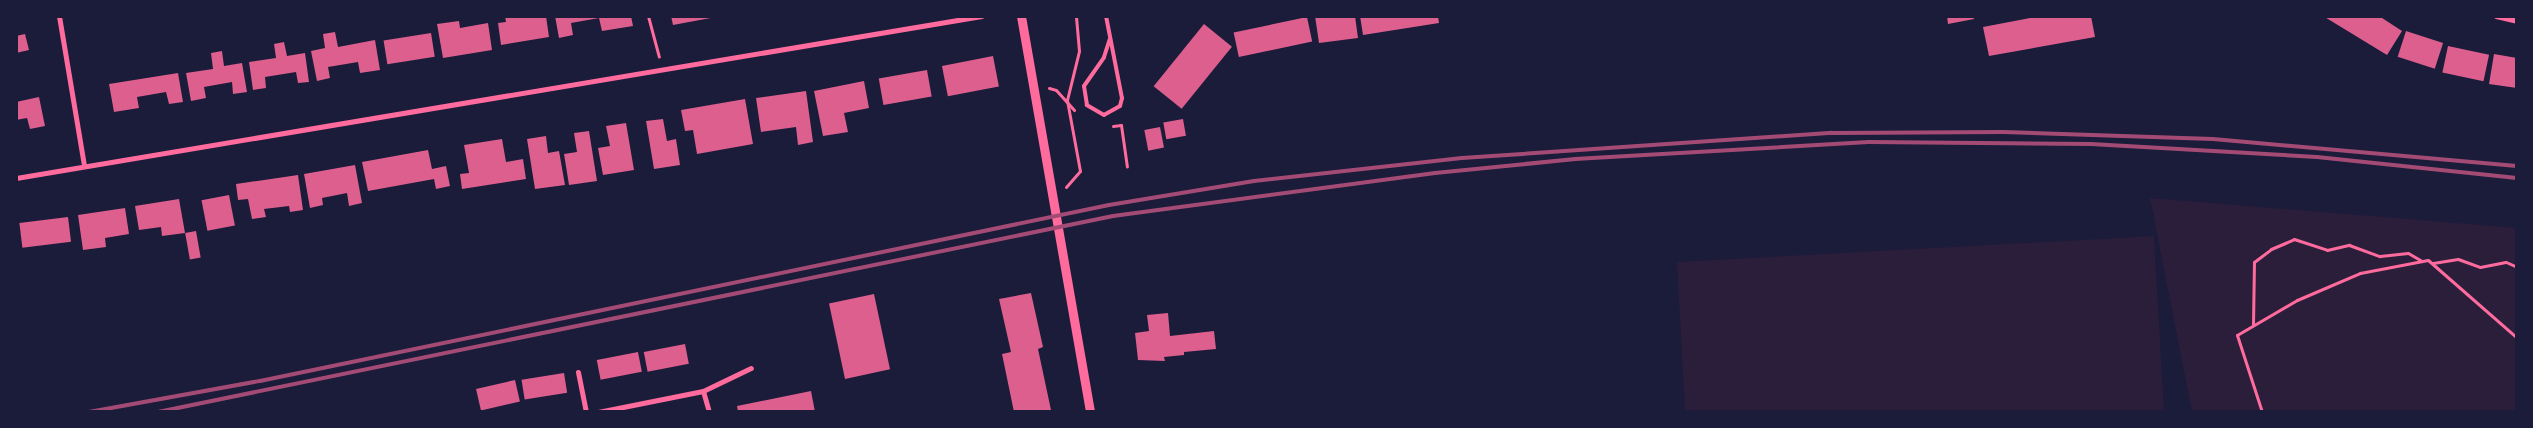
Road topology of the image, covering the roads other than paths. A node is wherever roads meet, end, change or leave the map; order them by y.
1 (58, 16) edge
2 (981, 16) edge
3 (1022, 16) edge
4 (1106, 16) edge
5 (2496, 16) edge
6 (2517, 21) edge
7 (1110, 39) junction
8 (84, 165) junction
9 (16, 178) edge
10 (751, 368) dead end
11 (578, 372) dead end
12 (703, 391) junction
13 (586, 412) edge
14 (598, 412) edge
15 (709, 412) edge
16 (1090, 412) edge

1 - 8 street
2 - 8 street
3 - 16 street
4 - 7 lane
5 - 6 street
7 - 7 lane
8 - 9 street
10 - 12 street
11 - 13 street
12 - 14 street
12 - 15 street

